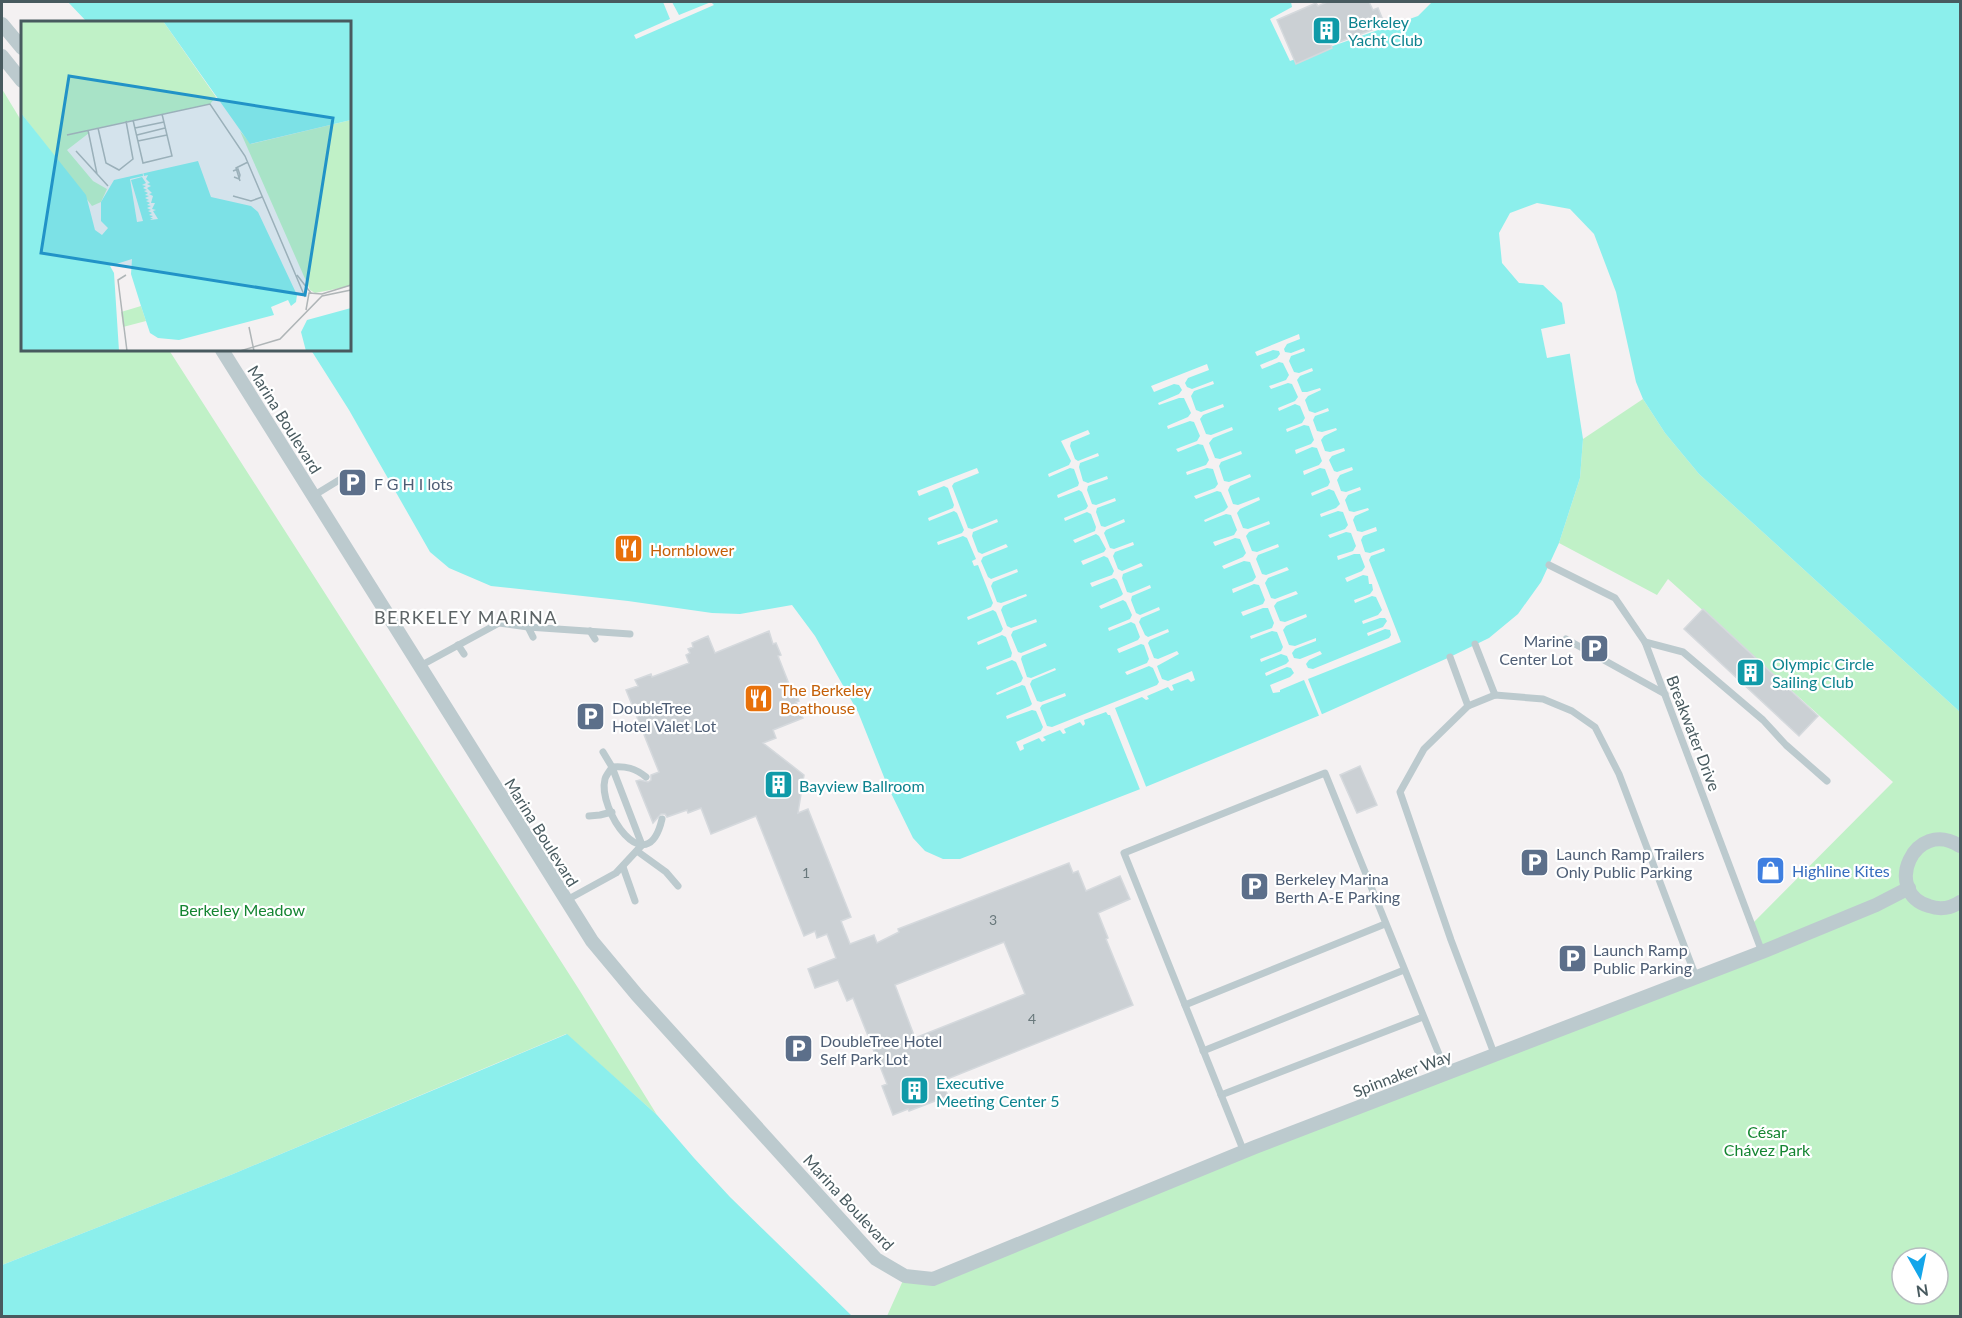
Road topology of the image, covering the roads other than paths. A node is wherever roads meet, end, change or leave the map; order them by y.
1 (2, 24) edge
2 (21, 47) edge
3 (2, 56) edge
4 (21, 80) edge
5 (223, 351) edge
6 (349, 474) dead end
7 (313, 496) junction
8 (1549, 564) dead end
9 (528, 627) junction
10 (590, 631) junction
11 (630, 634) dead end
12 (533, 637) dead end
13 (594, 639) dead end
14 (1566, 639) dead end
15 (1645, 642) junction
16 (1475, 644) dead end
17 (458, 645) junction
18 (464, 654) dead end
19 (1450, 657) dead end
20 (420, 666) junction
21 (1665, 694) junction
22 (1495, 695) junction
23 (1468, 706) junction
24 (603, 752) dead end
25 (612, 767) junction
26 (646, 777) dead end
27 (1827, 781) dead end
28 (612, 812) junction
29 (589, 816) dead end
30 (662, 819) dead end
31 (1960, 846) edge
32 (640, 848) junction
33 (622, 867) junction
34 (678, 886) dead end
35 (1909, 888) junction
36 (566, 901) junction
37 (635, 901) dead end
38 (1960, 902) edge
39 (1385, 924) junction
40 (1762, 952) junction
41 (1404, 970) junction
42 (1696, 977) junction
43 (1185, 1005) junction
44 (1423, 1017) junction
45 (1203, 1051) junction
46 (1495, 1056) junction
47 (1447, 1074) junction
48 (1221, 1095) junction
49 (1244, 1152) junction
50 (905, 1276) joint

1 - 2 street
3 - 4 street
5 - 7 street, Marina Boulevard
6 - 7 lane
7 - 20 street, Marina Boulevard
8 - 15 lane, Breakwater Drive
9 - 10 lane
9 - 12 lane
9 - 17 lane
10 - 11 lane
10 - 13 lane
14 - 21 lane
15 - 21 lane, Breakwater Drive
15 - 27 lane
16 - 22 lane
17 - 18 lane
17 - 20 lane
19 - 23 lane
20 - 36 street, Marina Boulevard
21 - 40 lane, Breakwater Drive
22 - 23 lane
22 - 42 lane
23 - 46 lane
24 - 25 lane
25 - 26 lane
25 - 28 lane
25 - 32 lane
28 - 29 lane
28 - 32 lane
30 - 32 lane
31 - 35 street
32 - 33 lane
32 - 34 lane
33 - 36 lane
33 - 37 lane
35 - 38 street
35 - 40 street, Spinnaker Way
36 - 50 street, Marina Boulevard
39 - 41 lane
39 - 43 lane
39 - 43 lane
40 - 42 street, Spinnaker Way
41 - 44 lane
41 - 45 lane
42 - 46 street, Spinnaker Way
43 - 45 lane
44 - 47 lane
44 - 48 lane
45 - 48 lane
46 - 47 street, Spinnaker Way
47 - 49 street, Spinnaker Way
48 - 49 lane
49 - 50 street, Spinnaker Way

